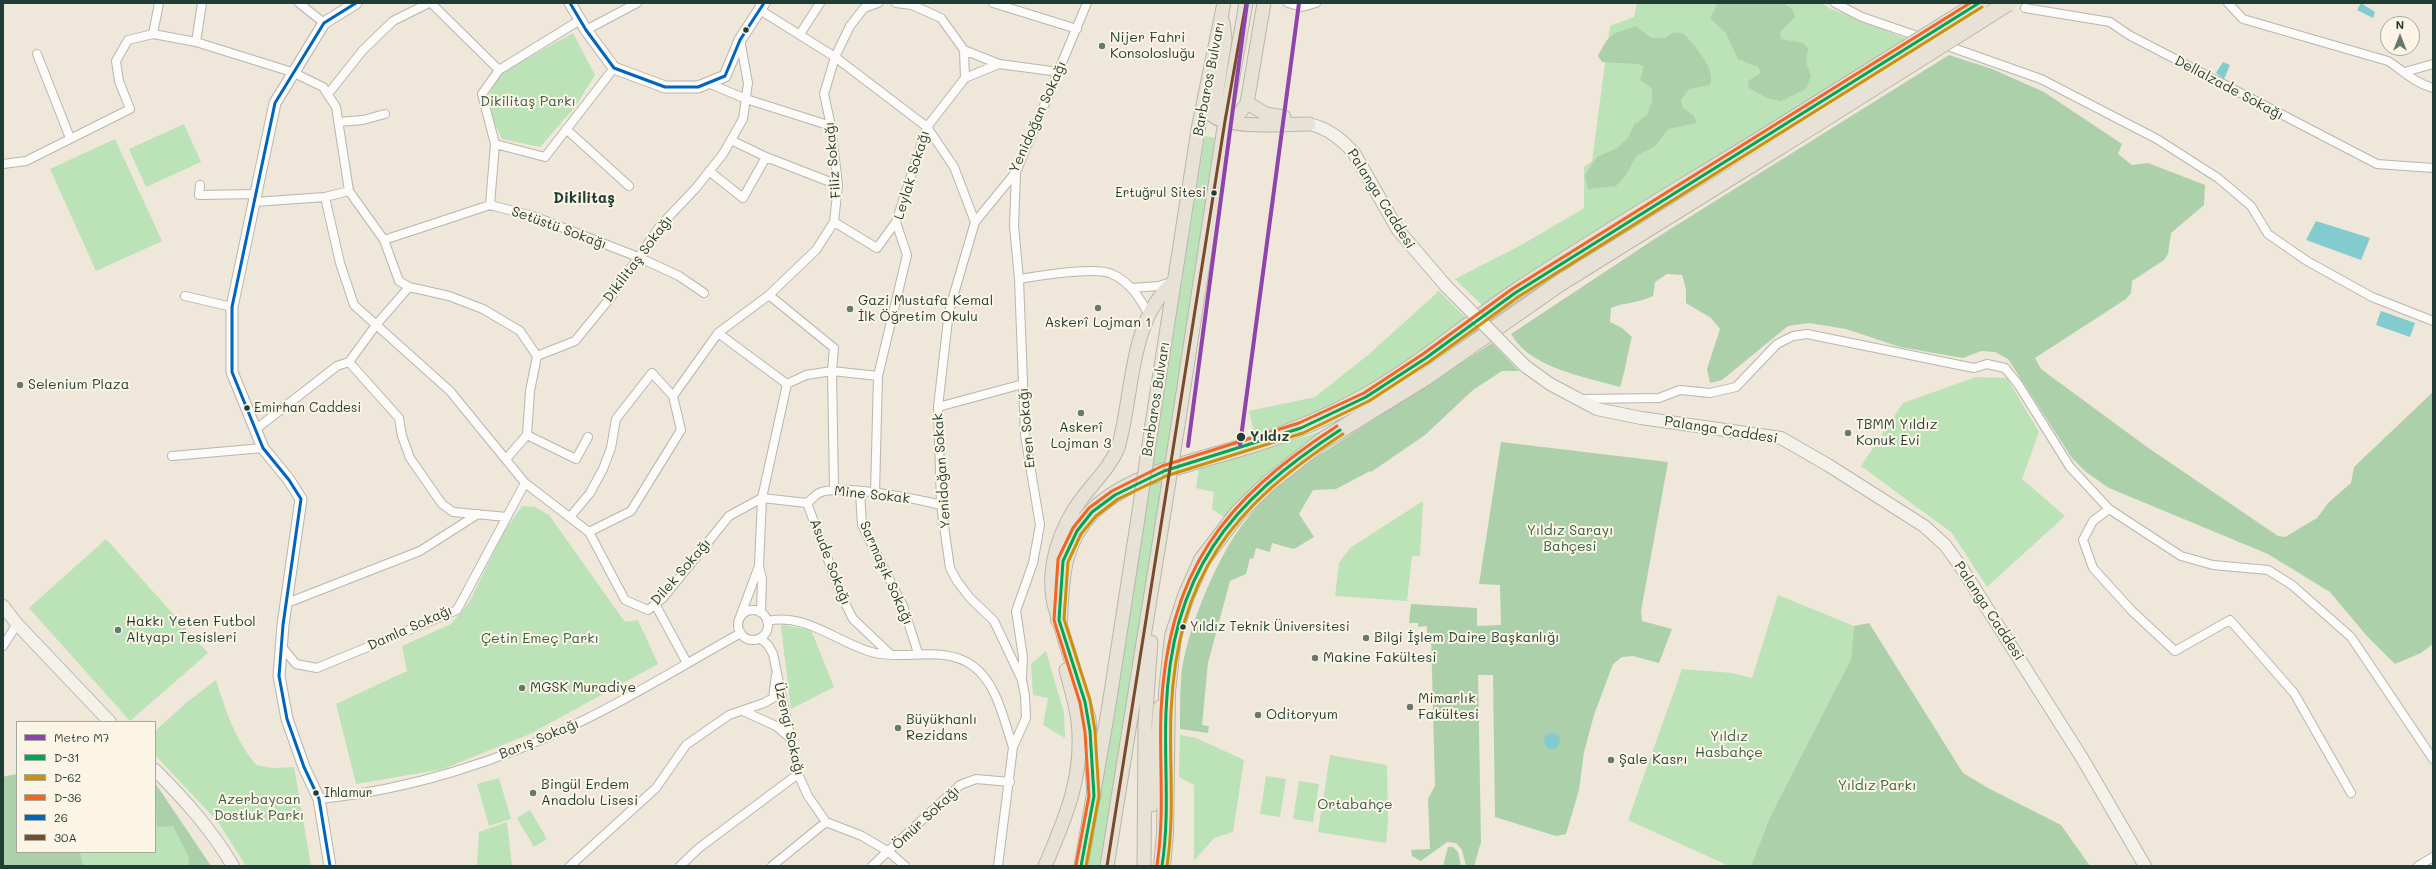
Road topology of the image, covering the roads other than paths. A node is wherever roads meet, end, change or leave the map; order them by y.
1 (159, 3) edge
2 (202, 3) edge
3 (299, 3) edge
4 (356, 3) edge
5 (430, 3) edge
6 (570, 3) edge
7 (637, 3) edge
8 (820, 3) edge
9 (878, 3) edge
10 (896, 3) edge
11 (993, 3) edge
12 (1087, 3) edge
13 (1224, 3) edge
14 (1246, 3) edge
15 (1264, 3) edge
16 (1288, 3) edge
17 (1316, 3) edge
18 (1835, 3) edge
19 (1979, 3) edge
20 (2008, 3) edge
21 (2228, 3) edge
22 (762, 5) edge
23 (2025, 8) dead end
24 (1221, 16) junction
25 (580, 20) junction
26 (324, 23) junction
27 (1077, 28) junction
28 (586, 30) junction
29 (153, 34) junction
30 (800, 34) junction
31 (740, 40) junction
32 (196, 42) junction
33 (964, 50) junction
34 (37, 54) dead end
35 (835, 57) junction
36 (999, 64) junction
37 (2433, 64) edge
38 (614, 68) junction
39 (499, 70) junction
40 (292, 72) junction
41 (1059, 72) junction
42 (2405, 72) junction
43 (965, 78) junction
44 (708, 84) junction
45 (2433, 88) edge
46 (328, 94) junction
47 (746, 99) junction
48 (1247, 103) junction
49 (385, 114) dead end
50 (1225, 121) junction
51 (338, 122) junction
52 (1309, 124) junction
53 (831, 126) junction
54 (927, 127) junction
55 (566, 129) junction
56 (70, 138) junction
57 (731, 140) junction
58 (495, 144) junction
59 (766, 157) junction
60 (3, 164) edge
61 (2433, 168) edge
62 (709, 171) junction
63 (1016, 172) junction
64 (200, 185) dead end
65 (838, 185) junction
66 (629, 186) dead end
67 (349, 191) junction
68 (325, 197) junction
69 (256, 198) junction
70 (490, 205) junction
71 (834, 222) junction
72 (896, 222) junction
73 (975, 222) junction
74 (384, 240) junction
75 (638, 257) junction
76 (1019, 279) junction
77 (1174, 281) junction
78 (409, 287) junction
79 (1132, 288) junction
80 (704, 293) dead end
81 (185, 296) dead end
82 (769, 296) junction
83 (232, 307) junction
84 (1149, 315) junction
85 (2433, 321) edge
86 (376, 325) junction
87 (718, 333) junction
88 (537, 356) junction
89 (349, 362) junction
90 (832, 371) junction
91 (878, 376) junction
92 (787, 384) junction
93 (1024, 384) junction
94 (673, 396) junction
95 (1577, 399) junction
96 (938, 408) junction
97 (256, 429) junction
98 (527, 434) junction
99 (588, 437) dead end
100 (264, 448) junction
101 (172, 456) dead end
102 (506, 460) junction
103 (525, 483) junction
104 (834, 489) junction
105 (860, 492) junction
106 (875, 493) junction
107 (762, 498) junction
108 (807, 503) junction
109 (941, 505) junction
110 (2108, 509) junction
111 (478, 514) junction
112 (507, 517) junction
113 (570, 517) junction
114 (589, 532) junction
115 (759, 566) junction
116 (287, 603) junction
117 (655, 604) junction
118 (1148, 610) junction
119 (4, 611) edge
120 (761, 612) junction
121 (740, 618) junction
122 (767, 620) junction
123 (1059, 620) junction
124 (17, 624) junction
125 (741, 633) junction
126 (760, 638) junction
127 (1064, 640) junction
128 (3, 646) edge
129 (282, 647) junction
130 (1170, 652) junction
131 (918, 653) junction
132 (890, 654) junction
133 (686, 663) junction
134 (776, 675) junction
135 (1022, 680) junction
136 (742, 711) junction
137 (109, 721) edge
138 (790, 738) junction
139 (1013, 747) junction
140 (2433, 760) edge
141 (156, 771) edge
142 (798, 774) junction
143 (1010, 782) junction
144 (2351, 793) dead end
145 (1094, 796) junction
146 (319, 799) junction
147 (826, 822) junction
148 (889, 852) junction
149 (2433, 857) edge
150 (328, 865) edge
151 (233, 866) edge
152 (570, 866) edge
153 (680, 866) edge
154 (772, 866) edge
155 (872, 866) edge
156 (905, 866) edge
157 (998, 866) edge
158 (1045, 866) edge
159 (1081, 866) edge
160 (1107, 866) edge
161 (1144, 866) edge
162 (1162, 866) edge
163 (2145, 866) edge
164 (2418, 866) edge

1 - 29 street
2 - 32 street
3 - 26 street
4 - 26 street
5 - 39 street
5 - 46 street
6 - 25 street
7 - 28 street
8 - 30 street
9 - 35 street, Filiz Sokağı
10 - 33 street
11 - 27 street
12 - 27 street, Yenidoğan Sokağı
13 - 24 main road, Barbaros Bulvarı
14 - 50 main road, Barbaros Bulvarı
15 - 48 main road
16 - 17 street
18 - 85 street
19 - 123 highway, bridge
20 - 130 highway, bridge
21 - 42 street
22 - 30 street
22 - 31 street
23 - 61 street, Dellalzade Sokağı
24 - 50 main road
24 - 77 main road, Barbaros Bulvarı
25 - 28 street
25 - 39 street
26 - 40 street
27 - 41 street, Yenidoğan Sokağı
28 - 38 street
29 - 32 street
29 - 56 street
30 - 35 street
31 - 44 street
31 - 47 street, Dikilitaş Sokağı
32 - 40 street
33 - 36 street
33 - 43 street
34 - 56 street
35 - 53 street, Filiz Sokağı
35 - 54 street
36 - 41 street
36 - 43 street
37 - 42 street
38 - 44 street
38 - 55 street
39 - 58 street
40 - 46 street
40 - 69 street
41 - 63 street, Yenidoğan Sokağı
42 - 45 street
43 - 54 street, Leylak Sokağı
44 - 47 street
46 - 51 street
47 - 53 street
47 - 57 street, Dikilitaş Sokağı
48 - 50 main road
48 - 52 main road
49 - 51 street
50 - 52 main road
50 - 118 main road, Barbaros Bulvarı, bridge
51 - 67 street
52 - 95 main road, Palanga Caddesi, bridge
53 - 65 street, Filiz Sokağı
54 - 72 street, Leylak Sokağı
54 - 73 street
55 - 58 street
55 - 66 street
56 - 60 street
57 - 59 street
57 - 62 street, Dikilitaş Sokağı
58 - 70 street
59 - 62 street
59 - 65 street
62 - 75 street, Dikilitaş Sokağı
63 - 73 street, Yenidoğan Sokağı
63 - 76 street, Eren Sokağı
64 - 69 street
65 - 71 street, Filiz Sokağı
67 - 68 street
67 - 74 street
68 - 69 street
68 - 86 street
69 - 83 street
70 - 74 street
70 - 75 street, Setüstü Sokağı
71 - 72 street
71 - 82 street, Filiz Sokağı
72 - 91 street, Leylak Sokağı
73 - 96 street, Yenidoğan Sokak
74 - 78 street
75 - 80 street, Setüstü Sokağı
75 - 88 street, Dikilitaş Sokağı
76 - 79 street
76 - 93 street, Eren Sokağı
77 - 79 street
77 - 84 main road
77 - 145 main road, Barbaros Bulvarı, bridge
78 - 86 street
78 - 88 street
79 - 84 street
81 - 83 street
82 - 87 street, Filiz Sokağı
82 - 90 street
83 - 97 street
84 - 123 main road
86 - 89 street
86 - 102 street
87 - 92 street
87 - 94 street, Filiz Sokağı
88 - 98 street
89 - 97 street
89 - 111 street
90 - 91 street
90 - 92 street
90 - 104 street
91 - 106 street, Leylak Sokağı
92 - 107 street
93 - 96 street
93 - 135 street, Eren Sokağı
94 - 113 street
94 - 114 street
95 - 110 street
95 - 163 main road, Palanga Caddesi
96 - 109 street, Yenidoğan Sokak
97 - 100 street
98 - 99 street
98 - 102 street
100 - 101 street
100 - 116 street
102 - 103 street
103 - 112 street, Damla Sokağı
103 - 113 street, Dilek Sokağı
104 - 105 street, Mine Sokak
104 - 108 street, Mine Sokak
105 - 106 street, Mine Sokak
105 - 131 street, Sarmaşık Sokağı
106 - 109 street, Mine Sokak
107 - 108 street
107 - 115 street
107 - 117 street, Dilek Sokağı
108 - 132 street, Asude Sokağı
109 - 135 street, Yenidoğan Sokak
110 - 140 street
110 - 144 street
111 - 112 street
111 - 116 street
112 - 129 street, Damla Sokağı
113 - 114 street, Dilek Sokağı
114 - 117 street, Dilek Sokağı
115 - 120 street
115 - 121 street
116 - 129 street
117 - 133 street
118 - 160 main road, Barbaros Bulvarı
118 - 161 main road
119 - 124 main road
120 - 121 street
120 - 122 street
121 - 125 street
122 - 126 street
122 - 132 street
123 - 127 main road
124 - 128 street
124 - 137 main road
125 - 126 street
125 - 133 street, Barış Sokağı
126 - 134 street, Üzengi Sokağı
127 - 145 main road
127 - 158 main road
129 - 146 street
130 - 161 main road
130 - 162 highway
131 - 132 street
131 - 139 street
133 - 146 street, Barış Sokağı
134 - 136 street
134 - 138 street, Üzengi Sokağı
135 - 139 street, Yenidoğan Sokak
136 - 138 street
136 - 152 street
138 - 142 street, Üzengi Sokağı
139 - 143 street, Yenidoğan Sokak
141 - 151 main road
142 - 147 street, Üzengi Sokağı
142 - 153 street
143 - 148 street, Ömür Sokağı
143 - 157 street, Yenidoğan Sokak
145 - 159 main road, Barbaros Bulvarı
146 - 150 street
147 - 148 street
147 - 154 street
148 - 155 street
148 - 156 street
149 - 164 street

